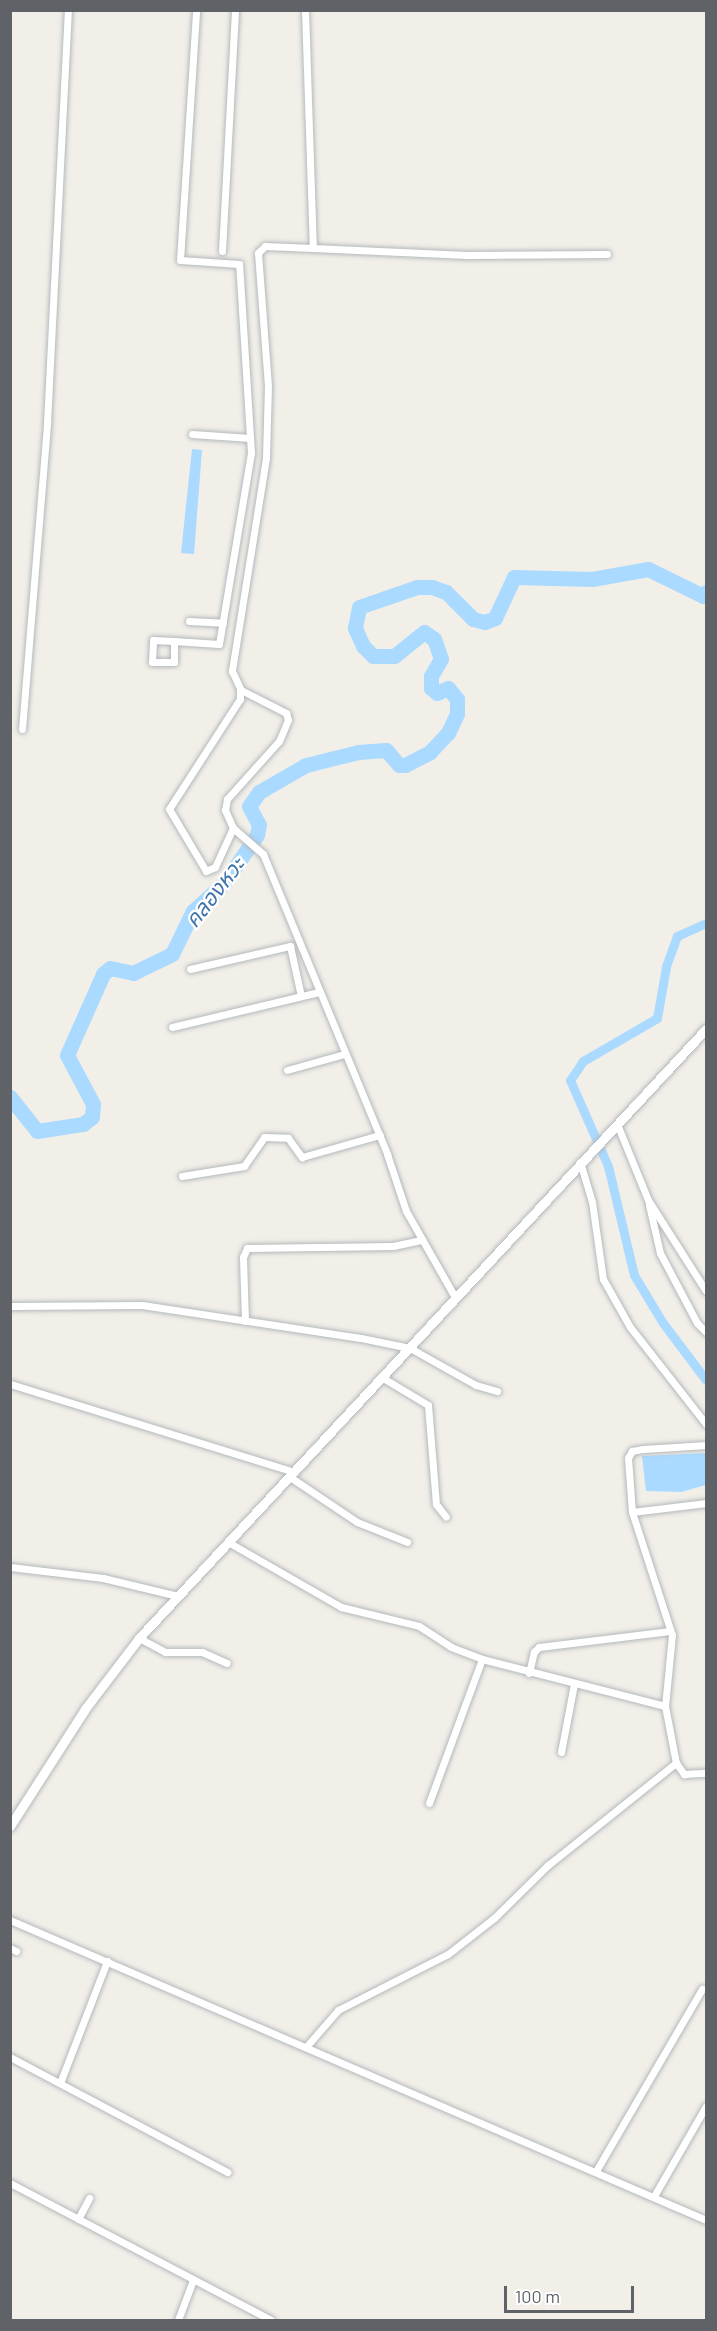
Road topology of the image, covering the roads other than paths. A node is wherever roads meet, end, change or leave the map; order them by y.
1 (68, 10) edge
2 (196, 10) edge
3 (235, 10) edge
4 (305, 10) edge
5 (313, 248) junction
6 (222, 251) dead end
7 (608, 254) dead end
8 (192, 434) dead end
9 (250, 438) junction
10 (189, 621) dead end
11 (223, 623) junction
12 (174, 641) junction
13 (240, 688) junction
14 (22, 729) dead end
15 (235, 829) junction
16 (190, 969) dead end
17 (319, 992) junction
18 (301, 996) junction
19 (172, 1027) dead end
20 (706, 1029) edge
21 (344, 1054) junction
22 (287, 1070) dead end
23 (617, 1124) junction
24 (380, 1135) junction
25 (580, 1162) junction
26 (182, 1176) dead end
27 (648, 1200) junction
28 (422, 1240) junction
29 (706, 1291) edge
30 (456, 1299) junction
31 (10, 1306) edge
32 (245, 1321) junction
33 (706, 1332) edge
34 (410, 1348) junction
35 (383, 1378) junction
36 (10, 1384) edge
37 (497, 1391) dead end
38 (706, 1424) edge
39 (706, 1445) edge
40 (293, 1475) junction
41 (706, 1503) edge
42 (632, 1512) junction
43 (446, 1517) dead end
44 (228, 1542) junction
45 (407, 1542) dead end
46 (10, 1567) edge
47 (178, 1596) junction
48 (670, 1631) junction
49 (140, 1638) junction
50 (482, 1659) junction
51 (227, 1663) dead end
52 (529, 1673) junction
53 (574, 1684) junction
54 (665, 1707) junction
55 (561, 1752) dead end
56 (676, 1763) junction
57 (706, 1773) edge
58 (429, 1803) dead end
59 (10, 1826) edge
60 (10, 1920) edge
61 (107, 1961) junction
62 (702, 1989) dead end
63 (306, 2047) junction
64 (10, 2057) edge
65 (60, 2083) junction
66 (706, 2106) edge
67 (596, 2171) junction
68 (227, 2172) dead end
69 (10, 2183) edge
70 (654, 2196) junction
71 (89, 2198) dead end
72 (78, 2219) junction
73 (706, 2220) edge
74 (193, 2280) junction
75 (178, 2320) edge
76 (272, 2320) edge

1 - 14 street
2 - 9 street
3 - 6 street
4 - 5 street
5 - 7 street
5 - 13 street
8 - 9 street
9 - 11 street
10 - 11 street
11 - 12 street
12 - 12 street
13 - 15 street
13 - 15 street
15 - 17 street
16 - 18 street
17 - 18 street
17 - 21 street
18 - 19 street
20 - 23 street
21 - 22 street
21 - 24 street
23 - 25 street
23 - 27 street
24 - 26 street
24 - 28 street
25 - 30 street
25 - 38 street
27 - 29 street
27 - 33 street
28 - 30 street
28 - 32 street
30 - 34 street
31 - 32 street
32 - 34 street
34 - 35 street
34 - 37 street
35 - 40 street
35 - 43 street
36 - 40 street
39 - 42 street
40 - 44 street
40 - 45 street
41 - 42 street
42 - 48 street
44 - 47 street
44 - 50 street
46 - 47 street
47 - 49 street
48 - 52 street
48 - 54 street
49 - 51 street
49 - 59 street
50 - 52 street
50 - 58 street
52 - 53 street
53 - 54 street
53 - 55 street
54 - 56 street
56 - 57 street
56 - 63 street
60 - 61 street
61 - 63 street
61 - 65 street
62 - 67 street
63 - 67 street
64 - 65 street
65 - 68 street
66 - 70 street
67 - 70 street
69 - 72 street
70 - 73 street
71 - 72 street
72 - 74 street
74 - 75 street
74 - 76 street

